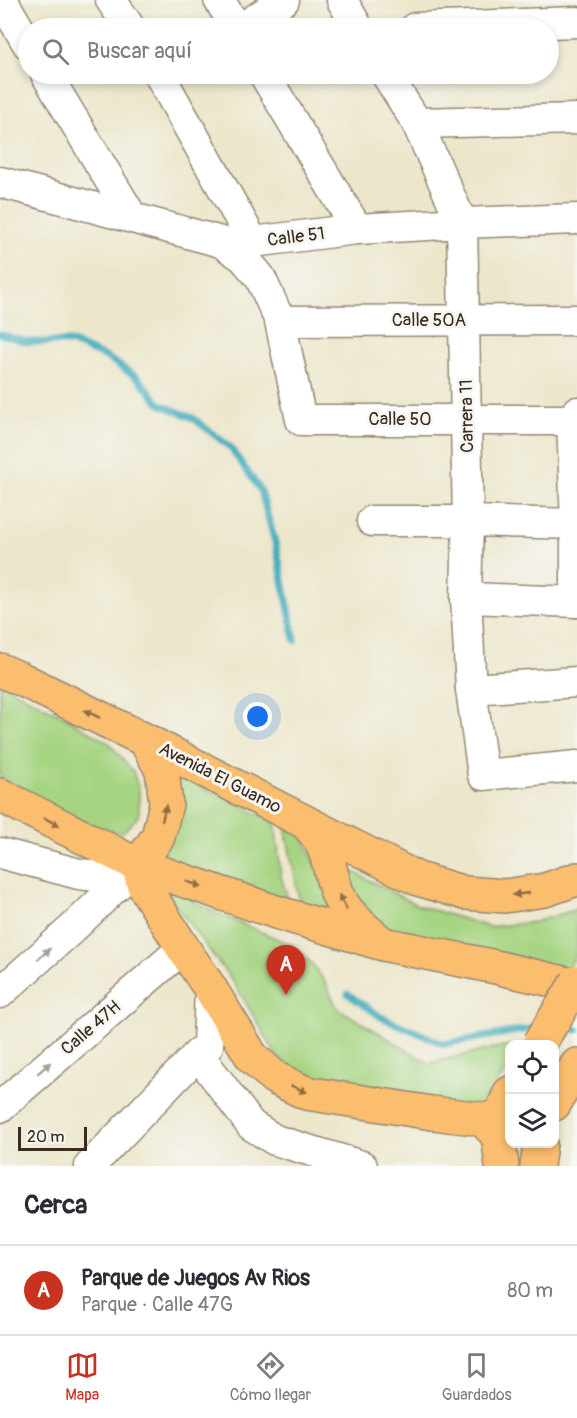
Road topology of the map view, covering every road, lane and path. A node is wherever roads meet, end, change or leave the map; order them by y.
1 (2, 0) edge
2 (111, 0) edge
3 (219, 0) edge
4 (284, 0) edge
5 (342, 0) edge
6 (123, 18) edge
7 (231, 18) edge
8 (257, 18) edge
9 (352, 18) edge
10 (577, 22) edge
11 (559, 23) edge
12 (18, 27) edge
13 (52, 84) edge
14 (167, 84) edge
15 (270, 84) edge
16 (392, 84) edge
17 (577, 119) edge
18 (417, 123) junction
19 (0, 182) edge
20 (132, 217) junction
21 (577, 219) edge
22 (462, 223) junction
23 (357, 229) junction
24 (248, 250) junction
25 (465, 320) junction
26 (577, 320) edge
27 (280, 321) junction
28 (574, 416) edge
29 (467, 419) junction
30 (372, 520) dead end
31 (468, 521) junction
32 (576, 524) edge
33 (466, 598) junction
34 (577, 602) edge
35 (0, 670) edge
36 (577, 682) edge
37 (471, 689) junction
38 (144, 740) junction
39 (577, 766) edge
40 (0, 795) edge
41 (305, 822) junction
42 (0, 853) edge
43 (138, 865) junction
44 (577, 879) edge
45 (383, 944) junction
46 (183, 948) junction
47 (577, 984) edge
48 (210, 988) junction
49 (0, 993) edge
50 (542, 1040) edge
51 (203, 1050) junction
52 (252, 1057) junction
53 (577, 1065) edge
54 (510, 1094) edge
55 (559, 1097) edge
56 (0, 1107) edge
57 (539, 1148) edge
58 (500, 1150) edge
59 (90, 1166) edge
60 (362, 1166) edge
61 (537, 1166) edge

1 - 12 street
2 - 6 street
3 - 7 street
4 - 8 street
5 - 9 street
10 - 11 street
13 - 20 street
14 - 24 street
15 - 23 street
16 - 18 street, Carrera 11
17 - 18 street
18 - 22 street, Carrera 11
19 - 20 street, Calle 51
20 - 24 street, Calle 51
21 - 22 street, Calle 51
22 - 23 street, Calle 51
22 - 25 street, Carrera 11
23 - 24 street, Calle 51
24 - 27 street
25 - 26 street, Calle 50A
25 - 27 street, Calle 50A
25 - 29 street, Carrera 11
27 - 29 street, Calle 50
28 - 29 street, Calle 50
28 - 32 street
29 - 31 street, Carrera 11
30 - 31 street
31 - 32 street
31 - 33 street, Carrera 11
32 - 34 street
33 - 34 street
33 - 37 street, Carrera 11
38 -> 35 main road, Avenida El Guamo
36 - 37 street
37 - 39 street, Carrera 11
38 - 41 main road, Avenida El Guamo
43 -> 38 main road
40 -> 43 main road, Avenida El Guamo
44 -> 41 main road
45 -> 41 main road, Avenida El Guamo
42 - 43 street
43 -> 45 main road, Avenida El Guamo
43 - 46 main road
49 -> 43 street
45 - 47 main road, Avenida El Guamo
46 - 48 main road
56 -> 46 street, Calle 47H
47 - 50 main road, bridge
48 - 51 street
48 - 52 main road
51 - 52 street
51 - 59 street
51 - 60 street
52 -> 58 main road
53 - 55 main road
54 - 58 main road
57 - 61 main road

